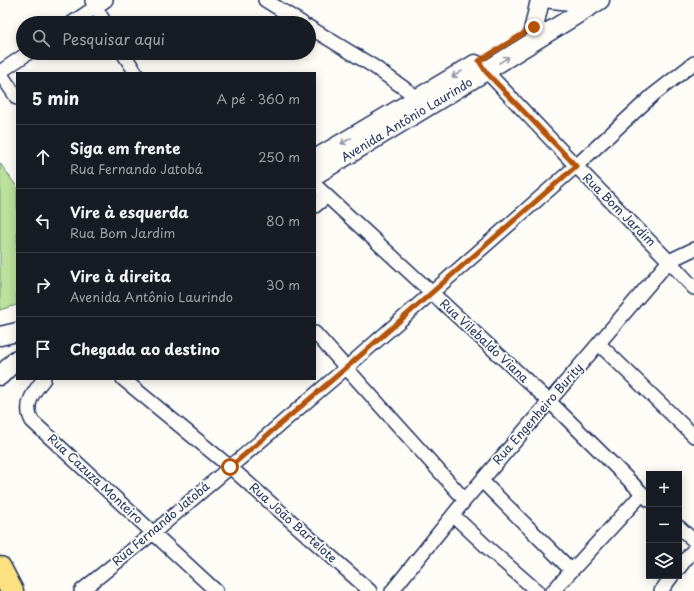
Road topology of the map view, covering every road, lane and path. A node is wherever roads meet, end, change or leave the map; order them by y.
1 (265, 0) edge
2 (539, 0) edge
3 (604, 0) edge
4 (98, 2) edge
5 (577, 2) edge
6 (81, 16) edge
7 (103, 16) edge
8 (291, 16) edge
9 (534, 27) junction
10 (316, 31) edge
11 (18, 60) edge
12 (128, 60) edge
13 (694, 63) edge
14 (482, 66) junction
15 (0, 72) edge
16 (135, 72) edge
17 (16, 96) edge
18 (418, 98) junction
19 (316, 158) edge
20 (576, 166) junction
21 (316, 174) edge
22 (316, 186) edge
23 (327, 196) junction
24 (316, 205) edge
25 (694, 249) edge
26 (669, 261) junction
27 (694, 288) edge
28 (432, 293) junction
29 (16, 332) edge
30 (316, 334) edge
31 (0, 336) edge
32 (599, 344) junction
33 (16, 360) edge
34 (346, 368) junction
35 (0, 376) edge
36 (43, 380) edge
37 (124, 380) edge
38 (549, 401) junction
39 (694, 436) edge
40 (230, 467) junction
41 (482, 481) junction
42 (646, 497) edge
43 (465, 500) junction
44 (453, 515) junction
45 (682, 531) edge
46 (153, 533) junction
47 (694, 541) edge
48 (694, 549) edge
49 (682, 564) edge
50 (0, 568) edge
51 (571, 570) junction
52 (670, 579) edge
53 (12, 591) edge
54 (81, 591) edge
55 (216, 591) edge
56 (370, 591) edge
57 (392, 591) edge
58 (537, 591) edge
59 (553, 591) edge
60 (661, 591) edge

1 - 8 street
2 - 5 street
2 - 9 main road
3 - 5 street
14 -> 3 main road, Avenida Antônio Laurindo
4 - 6 street
4 - 7 street
5 - 9 main road, Avenida Antônio Laurindo
9 - 14 main road, Avenida Antônio Laurindo
10 - 18 street
11 - 15 street
12 - 16 street
13 - 20 street, Rua Fernando Jatobá
14 -> 18 main road, Avenida Antônio Laurindo
14 - 20 street, Rua Bom Jardim
14 - 21 main road, Avenida Antônio Laurindo
15 - 17 street
18 -> 19 main road, Avenida Antônio Laurindo
20 - 26 street, Rua Bom Jardim
20 - 28 street, Rua Fernando Jatobá
22 - 23 street, Rua Vilebaldo Viana
23 - 24 street
23 - 28 street, Rua Vilebaldo Viana
25 - 26 street, Rua Engenheiro Burity
26 - 27 street, Rua Bom Jardim
26 - 32 street, Rua Engenheiro Burity
28 - 34 street, Rua Fernando Jatobá
28 - 38 street, Rua Vilebaldo Viana
29 - 31 main road
30 - 34 street
32 - 38 street, Rua Engenheiro Burity
32 - 39 street
33 - 35 main road
34 - 40 street, Rua Fernando Jatobá
34 - 43 street
36 - 46 street, Rua Cazuza Monteiro
37 - 40 street, Rua João Bartelote
38 - 41 street, Rua Engenheiro Burity
38 - 42 street, Rua Vilebaldo Viana
40 - 46 street, Rua Fernando Jatobá
40 - 56 street, Rua João Bartelote
41 - 43 street, Rua Engenheiro Burity
41 - 51 street
42 - 51 street
43 - 44 street, Rua Engenheiro Burity
44 - 57 street, Rua Engenheiro Burity
44 - 58 street
45 - 47 street
46 - 54 street, Rua Fernando Jatobá
46 - 55 street, Rua Cazuza Monteiro
48 - 49 street
50 - 53 highway
51 - 59 street
52 - 60 street

